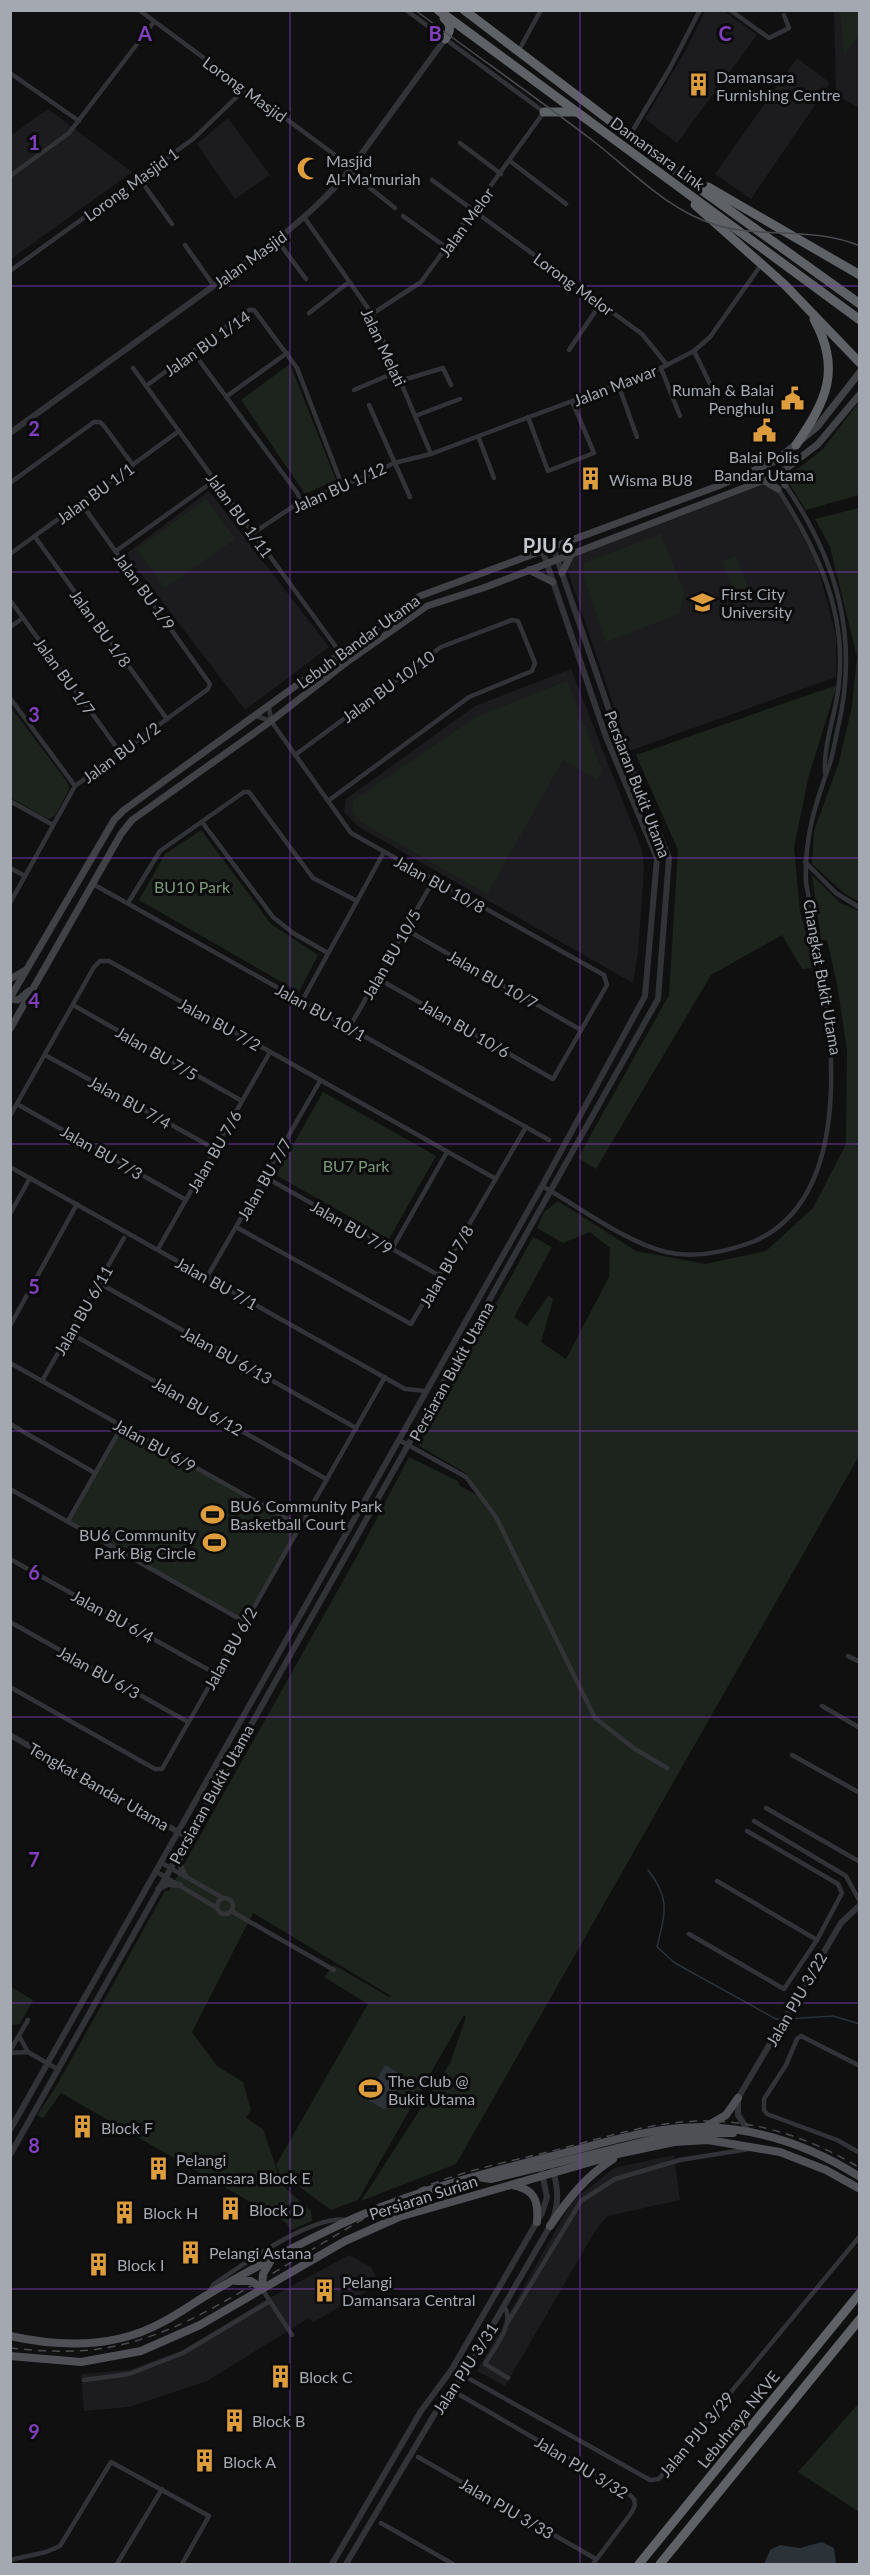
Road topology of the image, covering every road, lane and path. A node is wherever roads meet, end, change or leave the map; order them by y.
1 (139, 10) edge
2 (406, 10) edge
3 (437, 10) edge
4 (464, 10) edge
5 (541, 10) edge
6 (700, 10) edge
7 (730, 10) edge
8 (784, 15) dead end
9 (154, 22) junction
10 (445, 39) junction
11 (519, 51) junction
12 (10, 73) edge
13 (245, 89) junction
14 (544, 112) junction
15 (577, 112) junction
16 (79, 121) junction
17 (630, 135) junction
18 (460, 143) dead end
19 (510, 161) junction
20 (349, 171) junction
21 (501, 174) junction
22 (10, 176) edge
23 (139, 178) junction
24 (432, 180) dead end
25 (676, 184) junction
26 (696, 186) junction
27 (566, 204) dead end
28 (394, 208) dead end
29 (474, 211) junction
30 (403, 216) dead end
31 (304, 217) junction
32 (172, 224) dead end
33 (277, 240) junction
34 (185, 245) dead end
35 (447, 248) junction
36 (761, 265) junction
37 (10, 271) edge
38 (860, 275) edge
39 (306, 279) dead end
40 (349, 282) junction
41 (214, 286) junction
42 (601, 303) junction
43 (860, 304) edge
44 (807, 307) junction
45 (309, 313) dead end
46 (372, 314) junction
47 (860, 320) edge
48 (569, 350) dead end
49 (693, 351) junction
50 (193, 352) junction
51 (287, 353) junction
52 (860, 363) edge
53 (667, 365) junction
54 (133, 368) dead end
55 (661, 368) junction
56 (396, 372) junction
57 (860, 372) edge
58 (400, 381) junction
59 (618, 384) junction
60 (451, 385) dead end
61 (146, 386) junction
62 (354, 390) dead end
63 (713, 390) dead end
64 (227, 396) junction
65 (858, 396) edge
66 (460, 399) dead end
67 (572, 401) junction
68 (369, 405) dead end
69 (415, 416) junction
70 (680, 416) dead end
71 (528, 417) junction
72 (179, 431) junction
73 (10, 433) edge
74 (478, 436) junction
75 (637, 437) dead end
76 (796, 445) junction
77 (431, 454) junction
78 (394, 462) junction
79 (133, 465) junction
80 (770, 465) junction
81 (787, 468) junction
82 (778, 475) junction
83 (494, 478) dead end
84 (767, 479) junction
85 (214, 480) junction
86 (10, 483) edge
87 (342, 485) junction
88 (782, 487) junction
89 (410, 497) dead end
90 (300, 502) junction
91 (81, 503) junction
92 (253, 533) junction
93 (35, 537) junction
94 (553, 548) junction
95 (116, 551) junction
96 (543, 552) junction
97 (572, 553) junction
98 (10, 554) edge
99 (557, 559) junction
100 (546, 562) junction
101 (528, 570) junction
102 (562, 573) junction
103 (553, 582) junction
104 (10, 600) edge
105 (23, 618) junction
106 (10, 627) edge
107 (340, 652) junction
108 (347, 662) junction
109 (208, 679) joint
110 (10, 698) edge
111 (269, 706) junction
112 (256, 716) junction
113 (167, 719) junction
114 (271, 721) junction
115 (120, 752) junction
116 (295, 755) junction
117 (825, 773) junction
118 (75, 786) junction
119 (10, 801) edge
120 (327, 801) junction
121 (202, 822) junction
122 (53, 825) junction
123 (384, 852) junction
124 (805, 862) junction
125 (10, 868) edge
126 (25, 876) junction
127 (433, 881) junction
128 (93, 884) junction
129 (357, 901) junction
130 (10, 903) edge
131 (128, 903) junction
132 (860, 908) edge
133 (405, 929) junction
134 (328, 953) junction
135 (26, 970) junction
136 (377, 978) junction
137 (10, 979) edge
138 (37, 982) junction
139 (13, 989) edge
140 (10, 998) edge
141 (20, 999) junction
142 (302, 1001) junction
143 (73, 1005) junction
144 (17, 1016) junction
145 (349, 1028) junction
146 (10, 1029) edge
147 (581, 1030) junction
148 (836, 1033) dead end
149 (270, 1052) junction
150 (45, 1054) junction
151 (320, 1081) junction
152 (242, 1101) junction
153 (17, 1104) junction
154 (10, 1116) edge
155 (526, 1127) junction
156 (549, 1140) dead end
157 (215, 1149) junction
158 (447, 1152) junction
159 (10, 1167) edge
160 (265, 1177) junction
161 (30, 1178) junction
162 (496, 1179) junction
163 (542, 1186) junction
164 (552, 1191) junction
165 (186, 1200) junction
166 (77, 1204) junction
167 (804, 1208) dead end
168 (10, 1214) edge
169 (236, 1227) junction
170 (124, 1238) dead end
171 (158, 1249) junction
172 (392, 1249) junction
173 (440, 1276) junction
174 (207, 1277) junction
175 (99, 1283) junction
176 (10, 1326) edge
177 (70, 1333) junction
178 (10, 1364) edge
179 (385, 1377) junction
180 (42, 1381) junction
181 (426, 1391) junction
182 (10, 1424) edge
183 (122, 1426) junction
184 (356, 1428) junction
185 (399, 1440) junction
186 (409, 1445) junction
187 (95, 1473) junction
188 (326, 1479) junction
189 (10, 1489) edge
190 (68, 1521) junction
191 (300, 1526) junction
192 (10, 1559) edge
193 (10, 1622) edge
194 (245, 1622) junction
195 (848, 1656) dead end
196 (860, 1662) edge
197 (216, 1674) junction
198 (10, 1687) edge
199 (822, 1706) dead end
200 (188, 1722) junction
201 (860, 1728) edge
202 (10, 1735) edge
203 (792, 1755) dead end
204 (668, 1768) dead end
205 (860, 1793) edge
206 (766, 1808) dead end
207 (754, 1821) dead end
208 (178, 1831) junction
209 (747, 1831) dead end
210 (187, 1837) junction
211 (791, 1843) junction
212 (181, 1849) junction
213 (802, 1850) junction
214 (786, 1853) junction
215 (797, 1859) junction
216 (160, 1862) junction
217 (860, 1862) edge
218 (170, 1868) junction
219 (155, 1871) junction
220 (185, 1876) junction
221 (165, 1877) junction
222 (717, 1881) dead end
223 (180, 1885) junction
224 (158, 1890) junction
225 (223, 1898) junction
226 (860, 1904) edge
227 (217, 1908) junction
228 (231, 1911) junction
229 (689, 1934) dead end
230 (817, 1940) junction
231 (334, 1970) dead end
232 (28, 2020) dead end
233 (19, 2036) junction
234 (10, 2052) edge
235 (28, 2052) junction
236 (48, 2063) junction
237 (860, 2066) edge
238 (59, 2070) junction
239 (738, 2098) junction
240 (706, 2127) junction
241 (10, 2130) edge
242 (744, 2131) junction
243 (761, 2148) junction
244 (622, 2153) junction
245 (860, 2153) edge
246 (10, 2155) edge
247 (552, 2168) junction
248 (542, 2171) junction
249 (860, 2176) edge
250 (476, 2177) junction
251 (508, 2185) junction
252 (860, 2189) edge
253 (349, 2220) junction
254 (537, 2222) junction
255 (550, 2226) junction
256 (860, 2235) edge
257 (273, 2259) junction
258 (228, 2284) junction
259 (262, 2288) junction
260 (860, 2293) edge
261 (207, 2295) junction
262 (270, 2301) junction
263 (504, 2306) junction
264 (860, 2319) edge
265 (508, 2322) junction
266 (292, 2335) dead end
267 (10, 2336) edge
268 (10, 2356) edge
269 (452, 2369) junction
270 (464, 2375) junction
271 (508, 2378) dead end
272 (84, 2380) dead end
273 (460, 2396) dead end
274 (418, 2457) dead end
275 (162, 2489) junction
276 (381, 2523) dead end
277 (10, 2560) edge
278 (594, 2562) edge
279 (117, 2565) edge
280 (182, 2565) edge
281 (332, 2565) edge
282 (346, 2565) edge
283 (453, 2565) edge
284 (639, 2565) edge
285 (660, 2565) edge

1 - 9 street, Lorong Masjid
2 - 10 street
3 - 10 highway
3 - 15 highway, Damansara Link
4 - 11 highway, Damansara Link
5 - 11 street
6 - 17 street
7 - 8 street
9 - 13 street, Lorong Masjid
9 - 16 street
10 - 14 street
10 - 20 street, Jalan Masjid
11 - 17 highway, Damansara Link
12 - 16 street
13 - 20 street, Lorong Masjid
13 - 23 street, Lorong Masjid 1
14 - 15 highway
14 - 19 street, Jalan Melor
15 - 25 highway, Damansara Link
16 - 22 street
17 - 26 highway, Damansara Link
18 - 21 street
19 - 21 street, Jalan Melor
19 - 27 street
20 - 28 street, Lorong Masjid
20 - 31 street, Jalan Masjid
21 - 29 street, Jalan Melor
23 - 32 street
23 - 37 street, Lorong Masjid 1
24 - 29 street, Lorong Melor
25 - 36 highway
25 - 47 highway, Damansara Link
26 - 38 highway
26 - 43 highway, Damansara Link
29 - 35 street, Jalan Melor
29 - 42 street, Lorong Melor
30 - 35 street
31 - 33 street, Jalan Masjid
31 - 40 street, Jalan Melati
33 - 39 street
33 - 41 street, Jalan Masjid
34 - 41 street
35 - 46 street, Jalan Melor
36 - 44 highway
36 - 49 street, Jalan Mawar
40 - 45 street
40 - 46 street, Jalan Melati
41 - 73 street, Jalan Masjid
42 - 48 street
42 - 53 street, Lorong Melor
44 - 52 highway
44 - 76 highway
46 - 56 street, Jalan Melati
49 - 53 street, Jalan Mawar
49 - 63 street
50 - 51 street, Jalan BU 1/14
50 - 61 street, Jalan BU 1/14
50 - 64 street
51 - 64 street
51 - 87 street, Jalan BU 1/14
53 - 55 street, Jalan Mawar
54 - 61 street, Jalan BU 1/11
55 - 59 street, Jalan Mawar
55 - 70 street
56 - 58 street, Jalan Melati
56 - 62 street
57 - 76 main road, Lebuh Bandar Utama
58 - 60 street
58 - 69 street, Jalan Melati
59 - 67 street, Jalan Mawar
59 - 75 street
61 - 72 street, Jalan BU 1/11
64 - 90 street
65 - 81 main road, Lebuh Bandar Utama
66 - 69 street
67 - 71 street, Jalan Mawar
67 - 71 street
68 - 78 street
69 - 77 street, Jalan Melati
71 - 74 street, Jalan Mawar
72 - 79 street, Jalan BU 1/1
72 - 85 street, Jalan BU 1/11
74 - 77 street, Jalan Mawar
74 - 83 street
76 - 80 main road, Lebuh Bandar Utama
77 - 78 street, Jalan BU 1/12
78 - 87 street, Jalan BU 1/12
78 - 89 street
79 - 86 street
79 - 91 street, Jalan BU 1/1
80 - 82 main road
80 - 84 main road
80 - 94 main road, Lebuh Bandar Utama
81 - 82 main road, Lebuh Bandar Utama
81 - 88 main road
82 - 84 main road, Lebuh Bandar Utama
82 - 88 street, Changkat Bukit Utama
84 - 88 main road
84 - 97 main road, Lebuh Bandar Utama
85 - 92 street, Jalan BU 1/11
85 - 95 street
87 - 90 street, Jalan BU 1/12
88 - 117 street, Changkat Bukit Utama
88 - 117 street, Changkat Bukit Utama
90 - 92 street, Jalan BU 1/12
91 - 93 street, Jalan BU 1/1
91 - 95 street, Jalan BU 1/9
92 - 107 street, Jalan BU 1/11
93 - 98 street, Jalan BU 1/1
93 - 113 street, Jalan BU 1/8
94 - 96 main road, Lebuh Bandar Utama
94 - 99 street, Persiaran Bukit Utama
95 - 109 street, Jalan BU 1/9
96 - 100 street, Persiaran Bukit Utama
96 - 107 main road, Lebuh Bandar Utama
97 - 99 main road, Lebuh Bandar Utama
97 - 102 main road
99 - 100 main road, Lebuh Bandar Utama
99 - 102 street, Persiaran Bukit Utama
100 - 101 main road, Lebuh Bandar Utama
100 - 103 street, Persiaran Bukit Utama
101 - 103 main road
101 - 108 main road, Lebuh Bandar Utama
102 - 164 street, Persiaran Bukit Utama
103 - 163 street, Persiaran Bukit Utama
104 - 105 street, Jalan BU 1/7
105 - 106 street
105 - 115 street, Jalan BU 1/7
107 - 108 street, Jalan BU 1/11
107 - 111 main road, Lebuh Bandar Utama
108 - 114 main road, Lebuh Bandar Utama
109 - 113 street, Jalan BU 1/2
110 - 118 street
111 - 112 main road, Lebuh Bandar Utama
111 - 114 street
112 - 114 street
112 - 135 main road, Lebuh Bandar Utama
113 - 115 street, Jalan BU 1/2
114 - 116 street
114 - 128 main road, Lebuh Bandar Utama
115 - 118 street, Jalan BU 1/2
116 - 120 street, Jalan BU 10/8
116 - 120 street, Jalan BU 10/10
117 - 124 street, Changkat Bukit Utama
118 - 122 street, Jalan BU 1/2
119 - 122 street
120 - 123 street, Jalan BU 10/8
121 - 129 street
121 - 131 street
121 - 134 street
122 - 126 street, Jalan BU 1/2
123 - 127 street, Jalan BU 10/8
123 - 129 street
124 - 132 street
124 - 148 street, Changkat Bukit Utama
125 - 126 street
126 - 130 street, Jalan BU 1/2
127 - 133 street, Jalan BU 10/5
127 - 147 street, Jalan BU 10/8
128 - 131 street, Jalan BU 10/1
128 - 138 main road, Lebuh Bandar Utama
129 - 134 street
131 - 142 street, Jalan BU 10/1
133 - 136 street, Jalan BU 10/5
133 - 147 street, Jalan BU 10/7
134 - 142 street
135 - 137 main road
135 - 139 main road, Lebuh Bandar Utama
136 - 145 street, Jalan BU 10/5
136 - 147 street, Jalan BU 10/6
138 - 141 main road
138 - 144 main road, Lebuh Bandar Utama
139 - 140 main road, Lebuh Bandar Utama
139 - 141 main road
140 - 141 main road
141 - 144 main road
142 - 145 street, Jalan BU 10/1
143 - 149 street, Jalan BU 7/2
143 - 150 street, Jalan BU 7/2
143 - 152 street, Jalan BU 7/5
144 - 146 main road, Lebuh Bandar Utama
145 - 155 street, Jalan BU 10/1
149 - 151 street, Jalan BU 7/2
149 - 152 street, Jalan BU 7/6
150 - 153 street, Jalan BU 7/2
150 - 157 street, Jalan BU 7/4
151 - 158 street, Jalan BU 7/2
151 - 160 street, Jalan BU 7/7
152 - 157 street, Jalan BU 7/6
153 - 154 street, Jalan BU 7/2
153 - 165 street, Jalan BU 7/3
155 - 156 street, Jalan BU 10/1
155 - 162 street, Jalan BU 7/8
157 - 165 street, Jalan BU 7/6
158 - 162 street, Jalan BU 7/2
158 - 172 street
159 - 161 street, Jalan BU 7/1
160 - 169 street, Jalan BU 7/7
160 - 172 street, Jalan BU 7/9
161 - 166 street, Jalan BU 7/1
161 - 168 street
162 - 173 street, Jalan BU 7/8
163 - 164 street
163 - 181 street, Persiaran Bukit Utama
164 - 167 street
164 - 186 street, Persiaran Bukit Utama
165 - 171 street, Jalan BU 7/6
166 - 171 street, Jalan BU 7/1
166 - 176 street
169 - 173 street, Jalan BU 7/8
169 - 174 street, Jalan BU 7/7
170 - 175 street, Jalan BU 6/11
171 - 174 street, Jalan BU 7/1
172 - 173 street, Jalan BU 7/9
174 - 179 street, Jalan BU 7/1
175 - 177 street, Jalan BU 6/11
175 - 184 street, Jalan BU 6/13
177 - 180 street, Jalan BU 6/11
177 - 188 street, Jalan BU 6/12
178 - 180 street, Jalan BU 6/9
179 - 181 street, Jalan BU 7/1
179 - 184 street, Jalan BU 6/2
180 - 183 street, Jalan BU 6/9
181 - 185 street, Persiaran Bukit Utama
182 - 187 street
183 - 187 street
183 - 191 street, Jalan BU 6/9
184 - 188 street, Jalan BU 6/2
185 - 186 street
185 - 208 street, Persiaran Bukit Utama
186 - 204 street
186 - 210 street, Persiaran Bukit Utama
187 - 190 street
188 - 191 street, Jalan BU 6/2
189 - 190 street
190 - 194 street
191 - 194 street, Jalan BU 6/2
192 - 197 street, Jalan BU 6/4
193 - 200 street, Jalan BU 6/3
194 - 197 street, Jalan BU 6/2
195 - 196 street
197 - 200 street, Jalan BU 6/2
198 - 200 street, Jalan BU 6/2
199 - 201 street
202 - 208 street, Tengkat Bandar Utama
203 - 205 street
206 - 217 street
207 - 211 street
208 - 210 street, Tengkat Bandar Utama
208 - 216 street, Persiaran Bukit Utama
209 - 214 street
210 - 212 street, Persiaran Bukit Utama
211 - 213 street
211 - 214 street
212 - 218 street, Persiaran Bukit Utama
212 - 220 street
213 - 215 street
213 - 226 street
214 - 215 street
215 - 230 street
216 - 218 street
216 - 219 street, Persiaran Bukit Utama
218 - 220 street
218 - 221 street, Persiaran Bukit Utama
219 - 221 street
219 - 236 street, Persiaran Bukit Utama
220 - 225 street
221 - 223 street
221 - 224 street, Persiaran Bukit Utama
222 - 230 street
223 - 224 street
223 - 227 street
224 - 238 street, Persiaran Bukit Utama
225 - 227 street
225 - 228 street
226 - 239 street, Jalan PJU 3/22
227 - 228 street
228 - 231 street
229 - 230 street
232 - 233 street
233 - 234 street
233 - 235 street
234 - 235 street
235 - 236 street
236 - 238 street
236 - 241 street, Persiaran Bukit Utama
237 - 245 street
238 - 246 street, Persiaran Bukit Utama
239 - 240 main road
239 - 242 street
240 - 242 main road, Persiaran Surian
240 - 250 main road, Persiaran Surian
242 - 247 main road
242 - 249 main road, Persiaran Surian
243 - 244 main road
243 - 252 main road
243 - 265 street
244 - 247 main road
244 - 255 main road
247 - 248 main road
247 - 255 street, Jalan PJU 3/31
248 - 250 main road
248 - 251 main road, Persiaran Surian
248 - 254 street, Jalan PJU 3/31
250 - 253 main road, Persiaran Surian
251 - 254 main road
251 - 259 main road, Persiaran Surian
253 - 257 main road, Persiaran Surian
253 - 261 street
254 - 269 street, Jalan PJU 3/31
255 - 263 street, Jalan PJU 3/31
256 - 270 street, Jalan PJU 3/29
257 - 258 main road, Persiaran Surian
257 - 259 main road
258 - 259 main road
258 - 261 main road, Persiaran Surian
259 - 262 street
259 - 268 main road, Persiaran Surian
260 - 284 highway, Lebuhraya NKVE
261 - 267 main road, Persiaran Surian
262 - 266 street
262 - 272 street
263 - 265 street
263 - 270 street, Jalan PJU 3/31
264 - 285 highway, Lebuhraya NKVE
265 - 271 street
269 - 270 street, Jalan PJU 3/29
269 - 281 street, Jalan PJU 3/31
270 - 282 street, Jalan PJU 3/31
273 - 278 street, Jalan PJU 3/32
274 - 278 street, Jalan PJU 3/33
275 - 277 street
275 - 279 street
275 - 280 street
276 - 283 street

